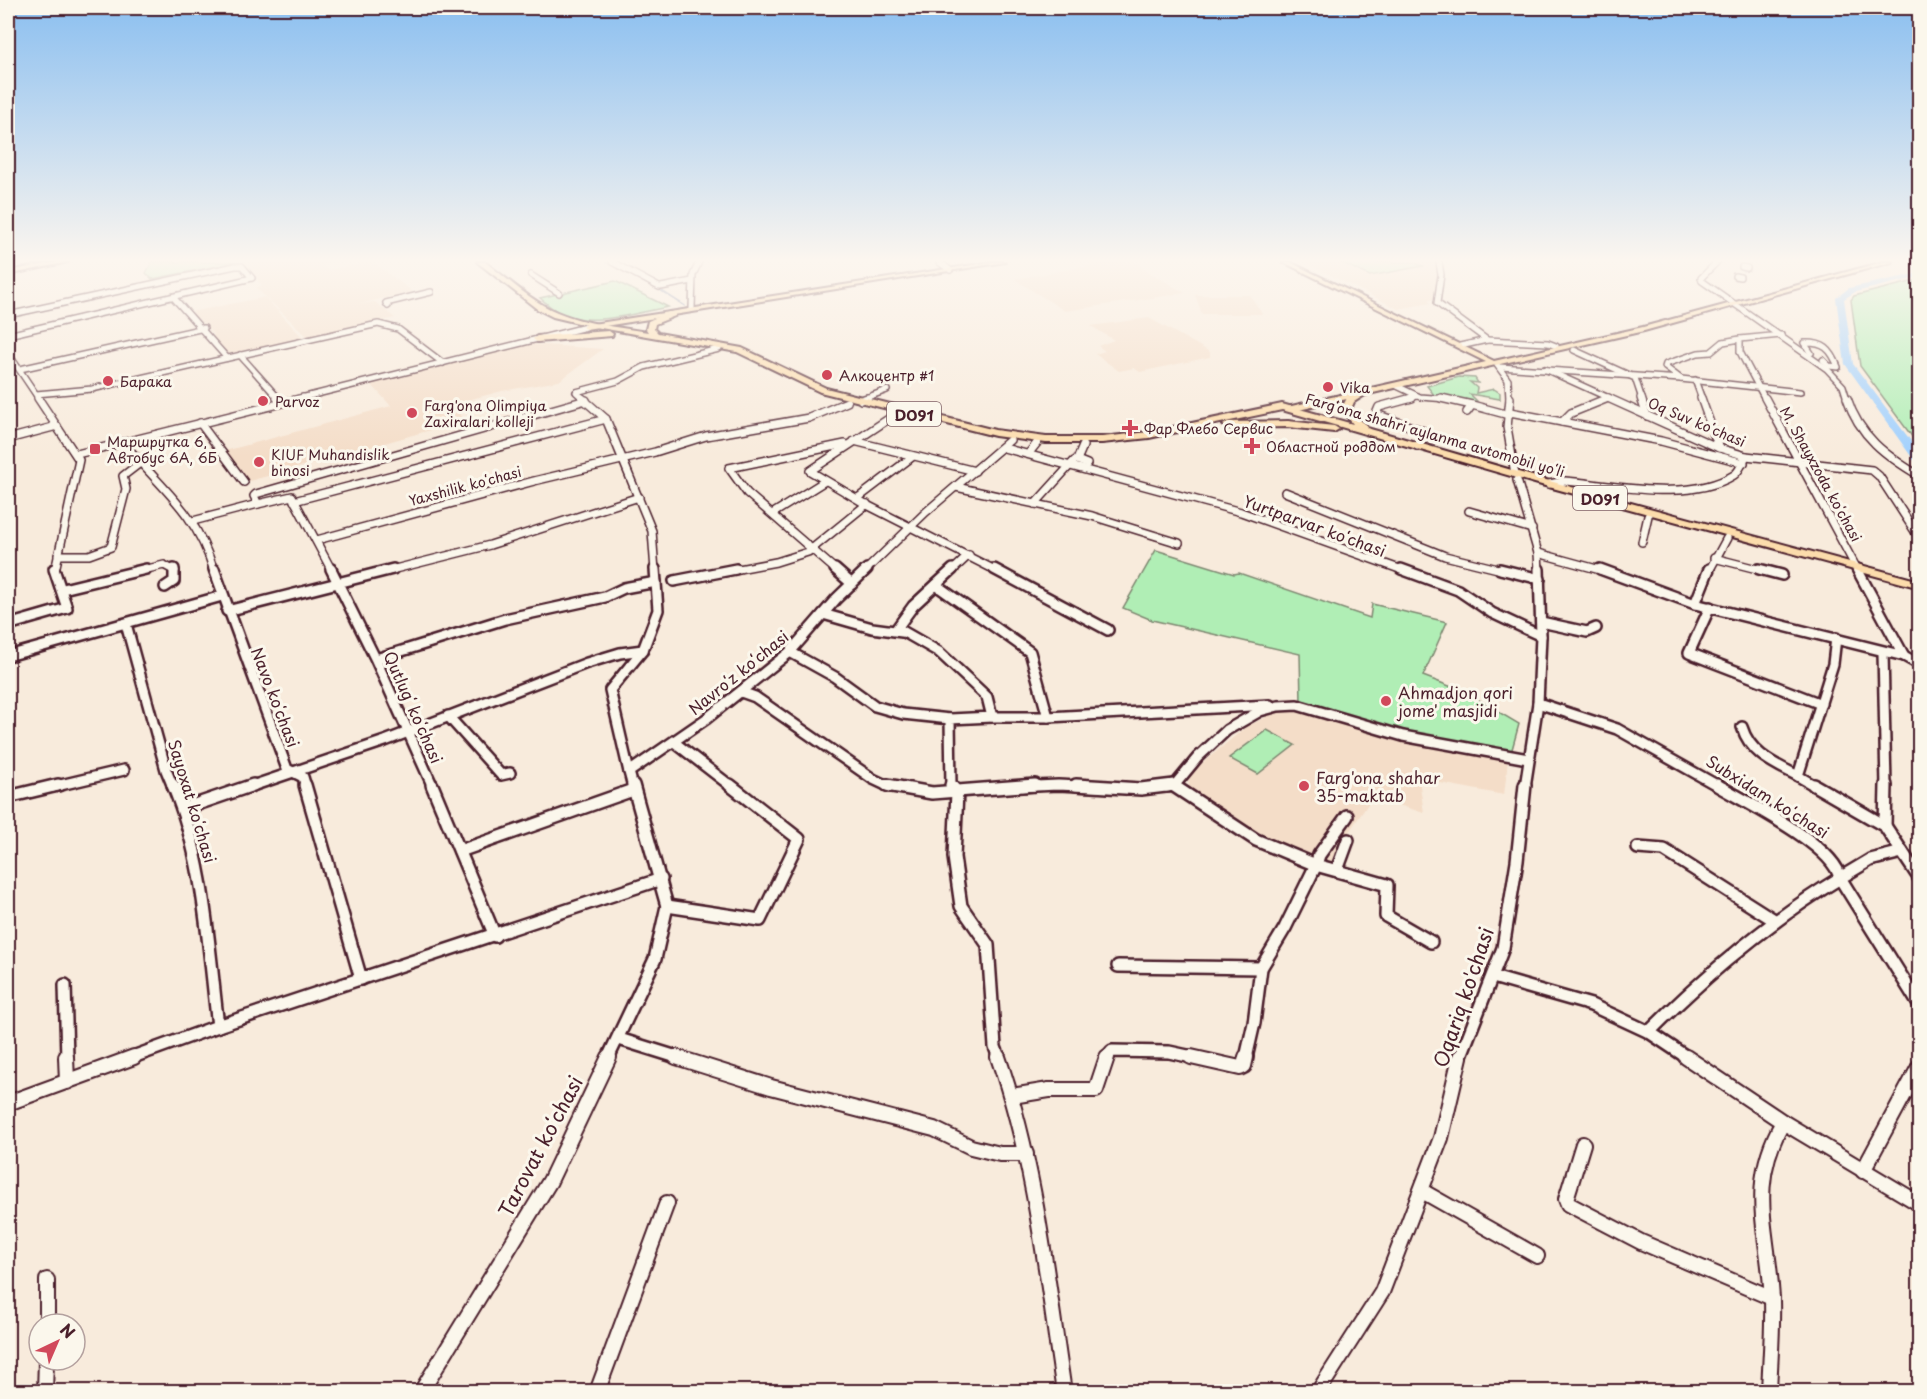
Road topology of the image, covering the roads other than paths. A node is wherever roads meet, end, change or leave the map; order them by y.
1 (38, 327) edge
2 (370, 327) edge
3 (394, 327) edge
4 (546, 327) edge
5 (585, 327) edge
6 (597, 327) edge
7 (600, 327) edge
8 (650, 327) edge
9 (1420, 327) edge
10 (1470, 327) edge
11 (1632, 327) edge
12 (1650, 327) edge
13 (1770, 327) edge
14 (204, 328) joint
15 (8, 334) edge
16 (632, 334) junction
17 (655, 334) junction
18 (1780, 334) junction
19 (537, 339) junction
20 (1740, 339) junction
21 (1487, 340) junction
22 (1556, 346) junction
23 (1461, 347) junction
24 (718, 349) junction
25 (1574, 350) dead end
26 (8, 353) edge
27 (240, 355) junction
28 (1516, 355) junction
29 (1811, 355) junction
30 (227, 358) junction
31 (443, 363) junction
32 (1495, 364) junction
33 (1465, 366) junction
34 (20, 369) junction
35 (1545, 369) junction
36 (1632, 376) junction
37 (1681, 379) junction
38 (1695, 380) junction
39 (1397, 386) junction
40 (1758, 387) junction
41 (887, 390) dead end
42 (1800, 392) dead end
43 (1363, 393) junction
44 (36, 394) junction
45 (1417, 396) junction
46 (1608, 398) junction
47 (586, 400) junction
48 (861, 400) junction
49 (847, 402) junction
50 (282, 403) junction
51 (1472, 405) junction
52 (1283, 409) junction
53 (1467, 412) dead end
54 (896, 414) junction
55 (1509, 414) junction
56 (1647, 416) junction
57 (606, 419) junction
58 (1562, 422) junction
59 (200, 423) junction
60 (57, 426) junction
61 (1208, 427) junction
62 (1375, 436) junction
63 (8, 439) edge
64 (123, 442) junction
65 (853, 442) junction
66 (1049, 442) junction
67 (1037, 443) junction
68 (1007, 444) junction
69 (1083, 446) junction
70 (1417, 446) junction
71 (1719, 448) junction
72 (77, 453) junction
73 (1029, 453) junction
74 (912, 457) junction
75 (1077, 458) junction
76 (621, 460) junction
77 (1745, 460) junction
78 (1798, 460) junction
79 (140, 463) junction
80 (1071, 465) junction
81 (975, 471) junction
82 (1920, 476) edge
83 (1516, 477) junction
84 (825, 481) junction
85 (244, 482) dead end
86 (1549, 484) junction
87 (957, 487) junction
88 (1285, 492) dead end
89 (639, 497) junction
90 (858, 498) junction
91 (293, 499) junction
92 (258, 504) junction
93 (867, 504) junction
94 (1035, 504) junction
95 (1469, 511) dead end
96 (1241, 512) junction
97 (772, 514) junction
98 (1648, 516) junction
99 (193, 521) junction
100 (913, 526) junction
101 (1532, 529) junction
102 (1727, 538) junction
103 (1920, 539) edge
104 (317, 540) junction
105 (1642, 542) dead end
106 (1179, 543) dead end
107 (813, 549) junction
108 (1538, 553) junction
109 (58, 555) junction
110 (969, 555) junction
111 (1714, 558) junction
112 (1858, 571) junction
113 (1782, 575) dead end
114 (1540, 579) junction
115 (674, 581) dead end
116 (340, 582) junction
117 (656, 582) junction
118 (852, 584) junction
119 (936, 585) junction
120 (1920, 585) edge
121 (165, 587) dead end
122 (63, 589) junction
123 (1920, 590) edge
124 (222, 596) junction
125 (1695, 604) junction
126 (1710, 608) junction
127 (227, 611) junction
128 (823, 614) junction
129 (1541, 622) junction
130 (126, 624) junction
131 (8, 625) edge
132 (1596, 628) dead end
133 (1108, 630) dead end
134 (902, 632) junction
135 (1541, 636) junction
136 (1836, 638) junction
137 (643, 650) junction
138 (1883, 651) junction
139 (790, 652) junction
140 (8, 656) edge
141 (1904, 656) junction
142 (376, 659) junction
143 (1920, 664) edge
144 (741, 692) junction
145 (1538, 703) junction
146 (1821, 704) junction
147 (1275, 705) junction
148 (448, 717) junction
149 (992, 717) junction
150 (1048, 717) junction
151 (950, 719) junction
152 (1743, 727) dead end
153 (410, 731) junction
154 (674, 742) junction
155 (1528, 759) junction
156 (123, 770) dead end
157 (629, 772) junction
158 (296, 773) junction
159 (510, 773) dead end
160 (1798, 776) junction
161 (1174, 786) junction
162 (633, 790) junction
163 (957, 792) junction
164 (8, 797) edge
165 (183, 809) junction
166 (1347, 816) dead end
167 (1885, 826) junction
168 (1348, 840) dead end
169 (1638, 848) dead end
170 (460, 851) junction
171 (1902, 852) junction
172 (1316, 865) junction
173 (1337, 870) junction
174 (1840, 878) junction
175 (661, 879) junction
176 (1920, 879) edge
177 (667, 906) junction
178 (1774, 920) junction
179 (495, 936) junction
180 (1431, 942) dead end
181 (1118, 966) dead end
182 (1260, 968) junction
183 (1493, 977) junction
184 (361, 979) junction
185 (65, 985) dead end
186 (1920, 1006) edge
187 (218, 1026) junction
188 (1649, 1032) junction
189 (619, 1039) junction
190 (1920, 1065) edge
191 (67, 1082) junction
192 (1012, 1096) junction
193 (8, 1103) edge
194 (1783, 1122) junction
195 (1583, 1144) dead end
196 (1026, 1154) junction
197 (1863, 1171) junction
198 (1422, 1191) junction
199 (667, 1203) dead end
200 (1920, 1204) edge
201 (1537, 1256) dead end
202 (47, 1280) dead end
203 (1772, 1298) junction
204 (46, 1312) edge
205 (46, 1372) edge
206 (45, 1392) edge
207 (421, 1392) edge
208 (597, 1392) edge
209 (1064, 1392) edge
210 (1318, 1392) edge
211 (1769, 1392) edge

1 - 15 street
2 - 27 street
3 - 31 street
4 - 19 highway
5 - 19 street
6 - 16 highway, Fargʻona shahri aylanma avtomobil yoʻli / D091
7 - 17 highway, Fargʻona shahri aylanma avtomobil yoʻli / D091
8 - 17 highway
9 - 23 main road
10 - 21 street
11 - 22 main road
12 - 32 main road
13 - 18 street
14 - 30 street
14 - 34 street
16 - 19 highway
16 - 24 highway, Fargʻona shahri aylanma avtomobil yoʻli / D091
17 - 48 highway, Fargʻona shahri aylanma avtomobil yoʻli / D091
18 - 20 street
18 - 29 street
19 - 31 street
20 - 37 street
20 - 40 street, M. Shayxzoda koʻchasi
21 - 22 street
21 - 23 street
22 - 28 main road
23 - 28 main road
23 - 32 main road
23 - 33 main road
24 - 47 street
24 - 49 highway, Fargʻona shahri aylanma avtomobil yoʻli / D091
25 - 36 street
26 - 34 street
27 - 30 street
27 - 50 street
28 - 32 main road
29 - 29 street
29 - 82 street
30 - 44 street
31 - 50 street
32 - 33 main road
32 - 35 street
32 - 39 main road
32 - 55 street, Oqariq ko'chasi
33 - 52 main road
34 - 44 street
35 - 36 street
35 - 46 street, Oq Suv koʻchasi
36 - 37 street
36 - 56 street
37 - 38 street
38 - 40 street
38 - 71 street
39 - 43 main road
39 - 45 street
40 - 42 street
40 - 78 street, M. Shayxzoda koʻchasi
41 - 48 street
43 - 52 main road
43 - 62 highway
44 - 60 street
45 - 51 street
45 - 70 street
46 - 56 street, Oq Suv koʻchasi
46 - 58 street
47 - 57 street
47 - 92 street
48 - 66 highway, Fargʻona shahri aylanma avtomobil yoʻli / D091
49 - 54 highway, Fargʻona shahri aylanma avtomobil yoʻli / D091
49 - 76 street, Yaxshilik koʻchasi
50 - 59 street
51 - 53 street
51 - 55 street
52 - 61 highway, Fargʻona shahri aylanma avtomobil yoʻli / D091
52 - 62 highway, Fargʻona shahri aylanma avtomobil yoʻli / D091
52 - 66 highway, Fargʻona shahri aylanma avtomobil yoʻli / D091
54 - 65 street
54 - 68 highway, Fargʻona shahri aylanma avtomobil yoʻli / D091
55 - 58 street
55 - 83 street, Oqariq ko'chasi
56 - 71 street, Oq Suv koʻchasi
57 - 76 street
57 - 91 street, Yaxshilik koʻchasi
58 - 77 street
59 - 64 street
59 - 85 street
60 - 63 street
60 - 72 street
61 - 62 highway, D091
61 - 69 highway, Fargʻona shahri aylanma avtomobil yoʻli / D091
62 - 70 highway, Fargʻona shahri aylanma avtomobil yoʻli / D091
62 - 83 highway, Fargʻona shahri aylanma avtomobil yoʻli / D091
64 - 72 street
64 - 79 street, Navo koʻchasi
65 - 74 street
65 - 84 street
65 - 97 street
66 - 67 highway, Fargʻona shahri aylanma avtomobil yoʻli / D091
66 - 69 highway, Fargʻona shahri aylanma avtomobil yoʻli / D091
67 - 68 highway, Fargʻona shahri aylanma avtomobil yoʻli / D091
67 - 73 street
68 - 73 street, Yurtparvar koʻchasi
68 - 81 street, Navroʻz koʻchasi
69 - 75 street
70 - 83 highway, Fargʻona shahri aylanma avtomobil yoʻli / D091
71 - 77 street, Oq Suv koʻchasi
72 - 109 street
73 - 80 street, Yurtparvar koʻchasi
74 - 81 street
74 - 90 street
75 - 80 street
75 - 96 street
76 - 89 street
76 - 104 street, Yaxshilik koʻchasi
77 - 78 street
77 - 86 street, Oq Suv koʻchasi
78 - 103 street
78 - 112 street, M. Shayxzoda koʻchasi
79 - 99 street, Navo koʻchasi
79 - 109 street
80 - 94 street
80 - 96 street, Yurtparvar koʻchasi
81 - 87 street, Navroʻz koʻchasi
83 - 86 highway, Fargʻona shahri aylanma avtomobil yoʻli / D091
83 - 98 highway, Fargʻona shahri aylanma avtomobil yoʻli / D091
83 - 101 street, Oqariq ko'chasi
84 - 90 street
84 - 97 street
86 - 112 highway, Fargʻona shahri aylanma avtomobil yoʻli / D091
87 - 94 street
87 - 100 street, Navroʻz koʻchasi
88 - 114 street
89 - 116 street
89 - 117 street
90 - 93 street
91 - 92 street, Yaxshilik koʻchasi
91 - 104 street, Qutlugʻ koʻchasi
92 - 99 street, Yaxshilik koʻchasi
93 - 100 street
93 - 107 street
94 - 106 street
95 - 101 street
96 - 135 street, Yurtparvar koʻchasi
97 - 107 street
98 - 102 highway, Fargʻona shahri aylanma avtomobil yoʻli / D091
98 - 105 street
99 - 124 street, Navo koʻchasi
100 - 110 street
100 - 118 street, Navroʻz koʻchasi
101 - 108 street, Oqariq ko'chasi
102 - 111 street
102 - 112 highway, Fargʻona shahri aylanma avtomobil yoʻli / D091
104 - 116 street, Qutlugʻ koʻchasi
107 - 115 street
107 - 118 street
108 - 114 street, Oqariq ko'chasi
108 - 125 street
109 - 122 street
110 - 119 street
110 - 133 street
111 - 113 street
111 - 125 street
112 - 120 highway, Fargʻona shahri aylanma avtomobil yoʻli / D091
112 - 123 highway, Fargʻona shahri aylanma avtomobil yoʻli / D091
112 - 141 street, M. Shayxzoda koʻchasi
114 - 129 street, Oqariq ko'chasi
116 - 127 street
116 - 142 street, Qutlugʻ koʻchasi
117 - 137 street
117 - 142 street
118 - 128 street, Navroʻz koʻchasi
119 - 134 street
119 - 150 street
121 - 122 street
122 - 131 street
124 - 127 street, Navo koʻchasi
124 - 130 street
125 - 126 street
126 - 136 street
126 - 146 street
127 - 158 street, Navo koʻchasi
128 - 134 street
128 - 139 street, Navroʻz koʻchasi
129 - 132 street
129 - 135 street, Oqariq ko'chasi
130 - 140 street
130 - 165 street, Sayoxat koʻchasi
134 - 149 street
135 - 145 street, Oqariq ko'chasi
136 - 138 street
136 - 146 street
137 - 148 street
137 - 157 street
138 - 141 street
138 - 167 street
139 - 144 street, Navroʻz koʻchasi
139 - 151 street
141 - 143 street
142 - 153 street, Qutlugʻ koʻchasi
144 - 154 street, Navroʻz koʻchasi
144 - 163 street
145 - 155 street, Oqariq ko'chasi
145 - 174 street, Subxidam koʻchasi
146 - 160 street
147 - 150 street
147 - 155 street
147 - 161 street
148 - 153 street
148 - 159 street
149 - 150 street
149 - 151 street
151 - 163 street
152 - 160 street
153 - 158 street
153 - 170 street, Qutlugʻ koʻchasi
154 - 157 street, Navroʻz koʻchasi
154 - 177 street
155 - 183 street, Oqariq ko'chasi
156 - 164 street
157 - 162 street
158 - 165 street
158 - 184 street, Navo koʻchasi
160 - 167 street
161 - 163 street
161 - 172 street
162 - 170 street
162 - 175 street
163 - 192 street
165 - 187 street, Sayoxat koʻchasi
166 - 172 street
167 - 171 street
168 - 173 street
169 - 178 street
170 - 179 street, Qutlugʻ koʻchasi
171 - 174 street
171 - 176 street
172 - 173 street
172 - 182 street
173 - 180 street
174 - 178 street
174 - 186 street, Subxidam koʻchasi
175 - 177 street
175 - 179 street
177 - 189 street, Tarovat koʻchasi
178 - 188 street
179 - 184 street
181 - 182 street
182 - 192 street
183 - 188 street
183 - 198 street, Oqariq ko'chasi
184 - 187 street
185 - 191 street
187 - 191 street
188 - 194 street
189 - 196 street
189 - 207 street, Tarovat koʻchasi
190 - 197 street
191 - 193 street
192 - 196 street
194 - 197 street
194 - 203 street
195 - 203 street
196 - 209 street
197 - 200 street
198 - 201 street
198 - 210 street, Oqariq ko'chasi
199 - 208 street
202 - 204 street
203 - 211 street
205 - 206 street

